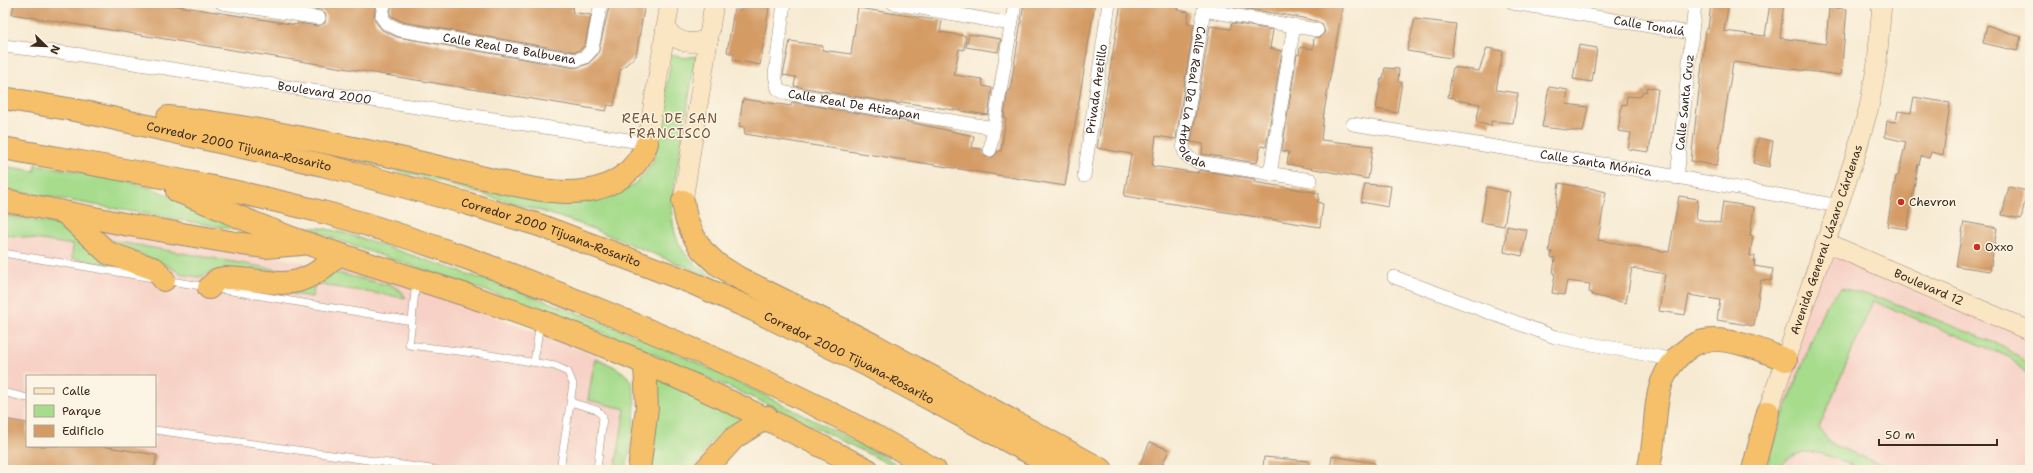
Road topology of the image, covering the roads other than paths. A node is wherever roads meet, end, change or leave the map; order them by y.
1 (222, 3) edge
2 (384, 3) edge
3 (601, 3) edge
4 (670, 3) edge
5 (714, 3) edge
6 (784, 3) edge
7 (893, 3) edge
8 (1015, 3) edge
9 (1109, 3) edge
10 (1512, 3) edge
11 (1695, 3) edge
12 (1882, 3) edge
13 (1204, 6) edge
14 (289, 8) edge
15 (319, 18) dead end
16 (1011, 24) junction
17 (1294, 26) junction
18 (665, 29) junction
19 (1318, 30) dead end
20 (1691, 34) junction
21 (709, 38) junction
22 (3, 46) edge
23 (3, 98) edge
24 (80, 111) junction
25 (1353, 124) dead end
26 (994, 128) junction
27 (647, 143) junction
28 (3, 148) edge
29 (990, 150) dead end
30 (121, 170) junction
31 (1270, 174) junction
32 (1084, 176) dead end
33 (1677, 178) junction
34 (1311, 180) dead end
35 (3, 200) edge
36 (683, 201) joint
37 (1839, 206) junction
38 (65, 213) junction
39 (1827, 243) junction
40 (306, 244) junction
41 (3, 253) edge
42 (339, 254) junction
43 (1394, 277) dead end
44 (417, 279) junction
45 (164, 280) junction
46 (209, 288) junction
47 (412, 321) junction
48 (540, 321) junction
49 (2030, 331) edge
50 (1675, 360) junction
51 (1786, 360) junction
52 (534, 362) junction
53 (645, 363) junction
54 (3, 392) edge
55 (26, 398) edge
56 (570, 402) junction
57 (1768, 412) junction
58 (767, 417) junction
59 (156, 430) edge
60 (438, 470) edge
61 (560, 470) edge
62 (597, 470) edge
63 (639, 470) edge
64 (705, 470) edge
65 (868, 470) edge
66 (935, 470) edge
67 (1062, 470) edge
68 (1102, 470) edge
69 (1648, 470) edge
70 (1748, 470) edge
71 (1753, 470) edge

1 - 14 street
2 - 3 street, Calle Real De Balbuena
4 - 18 main road
5 - 21 main road
6 - 26 street, Calle Real De Atizapan
7 - 16 street
8 - 16 street
9 - 32 street, Privada Aretillo
10 - 20 street, Calle Tonalá
11 - 20 street, Calle Santa Cruz
12 - 37 main road, Avenida General Lázaro Cárdenas
13 - 17 street, Calle Real De La Arboleda
13 - 31 street, Calle Real De La Arboleda
14 - 15 street
16 - 26 street
17 - 19 street, Calle Real De La Arboleda
17 - 31 street
18 - 21 main road
18 - 27 main road
20 - 33 street, Calle Santa Cruz
21 - 36 main road
22 - 27 street, Boulevard 2000
23 - 24 highway, Corredor 2000 Tijuana-Rosarito
24 - 27 highway
24 - 67 highway, Corredor 2000 Tijuana-Rosarito
25 - 33 street, Calle Santa Mónica
26 - 29 street
28 - 30 highway
30 - 40 highway
30 - 66 highway
31 - 34 street, Calle Real De La Arboleda
33 - 37 street, Calle Santa Mónica
35 - 38 highway
36 - 68 highway
37 - 39 main road, Avenida General Lázaro Cárdenas
38 - 40 highway
38 - 45 highway
39 - 49 main road, Boulevard 12
39 - 51 main road, Avenida General Lázaro Cárdenas
40 - 42 highway
41 - 45 lane
42 - 44 highway
42 - 46 highway
43 - 50 street
44 - 47 lane
44 - 48 highway
45 - 46 lane
46 - 47 lane
47 - 52 lane
48 - 52 lane
48 - 53 highway
50 - 51 highway
50 - 69 highway
51 - 57 main road, Avenida General Lázaro Cárdenas
52 - 56 lane
53 - 58 highway
53 - 63 highway
54 - 55 lane
56 - 61 lane
56 - 62 lane
57 - 70 main road, Avenida General Lázaro Cárdenas
57 - 71 highway
58 - 64 highway
58 - 65 highway
59 - 60 lane

